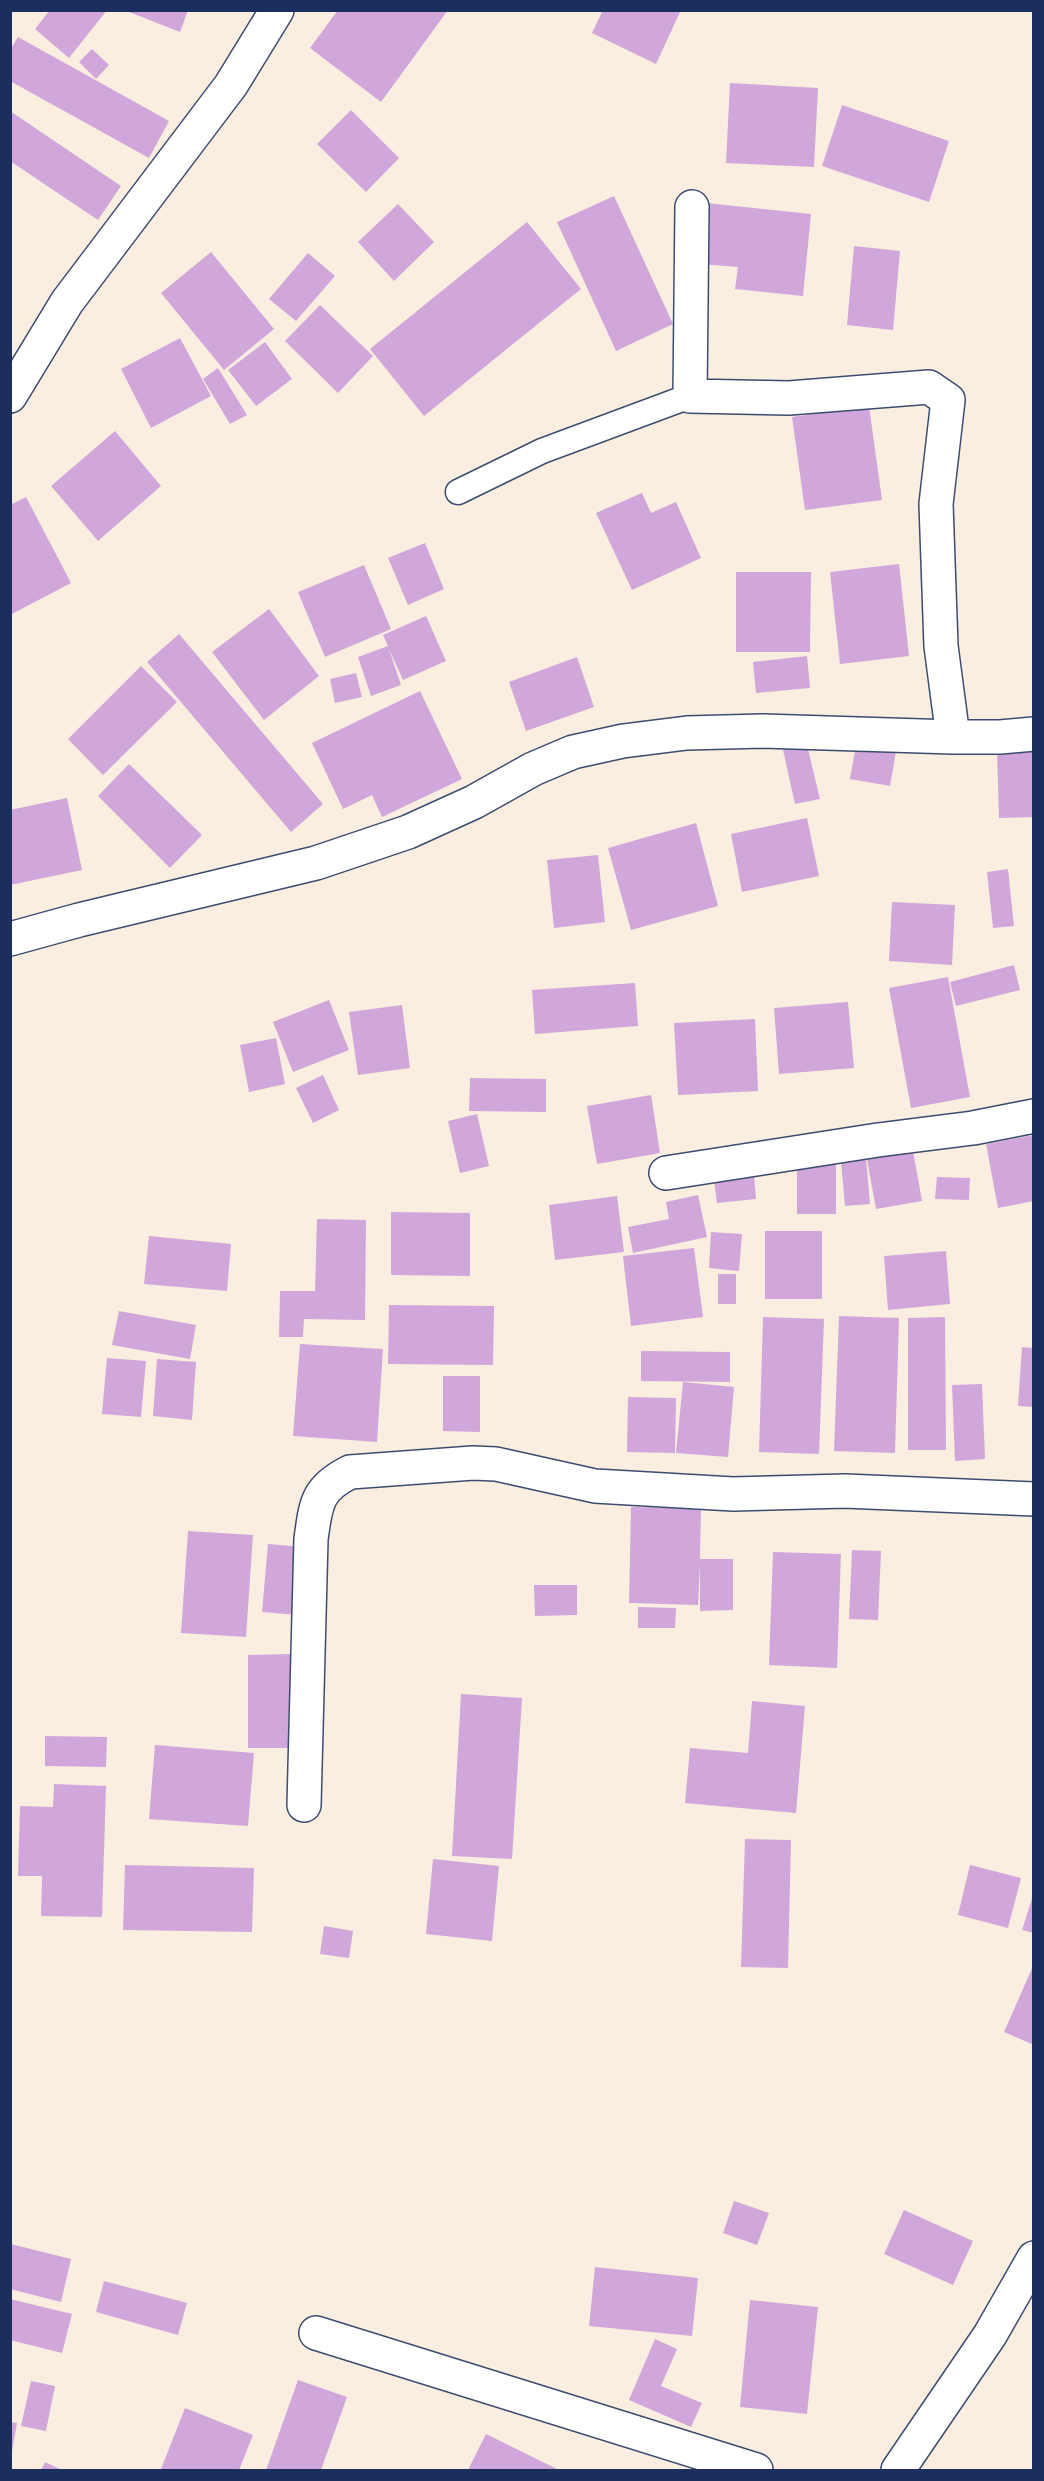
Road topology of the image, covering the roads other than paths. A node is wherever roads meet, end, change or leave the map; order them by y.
1 (277, 10) edge
2 (692, 207) dead end
3 (10, 396) edge
4 (690, 396) junction
5 (458, 492) dead end
6 (1034, 734) edge
7 (953, 736) junction
8 (10, 939) edge
9 (1034, 1116) edge
10 (666, 1173) dead end
11 (1034, 1499) edge
12 (304, 1805) dead end
13 (1034, 2258) edge
14 (316, 2333) dead end
15 (756, 2470) edge
16 (898, 2470) edge

1 - 3 street
2 - 4 street
4 - 5 lane
4 - 7 street
6 - 7 street
7 - 8 street
9 - 10 street
11 - 12 street
13 - 16 street
14 - 15 street

